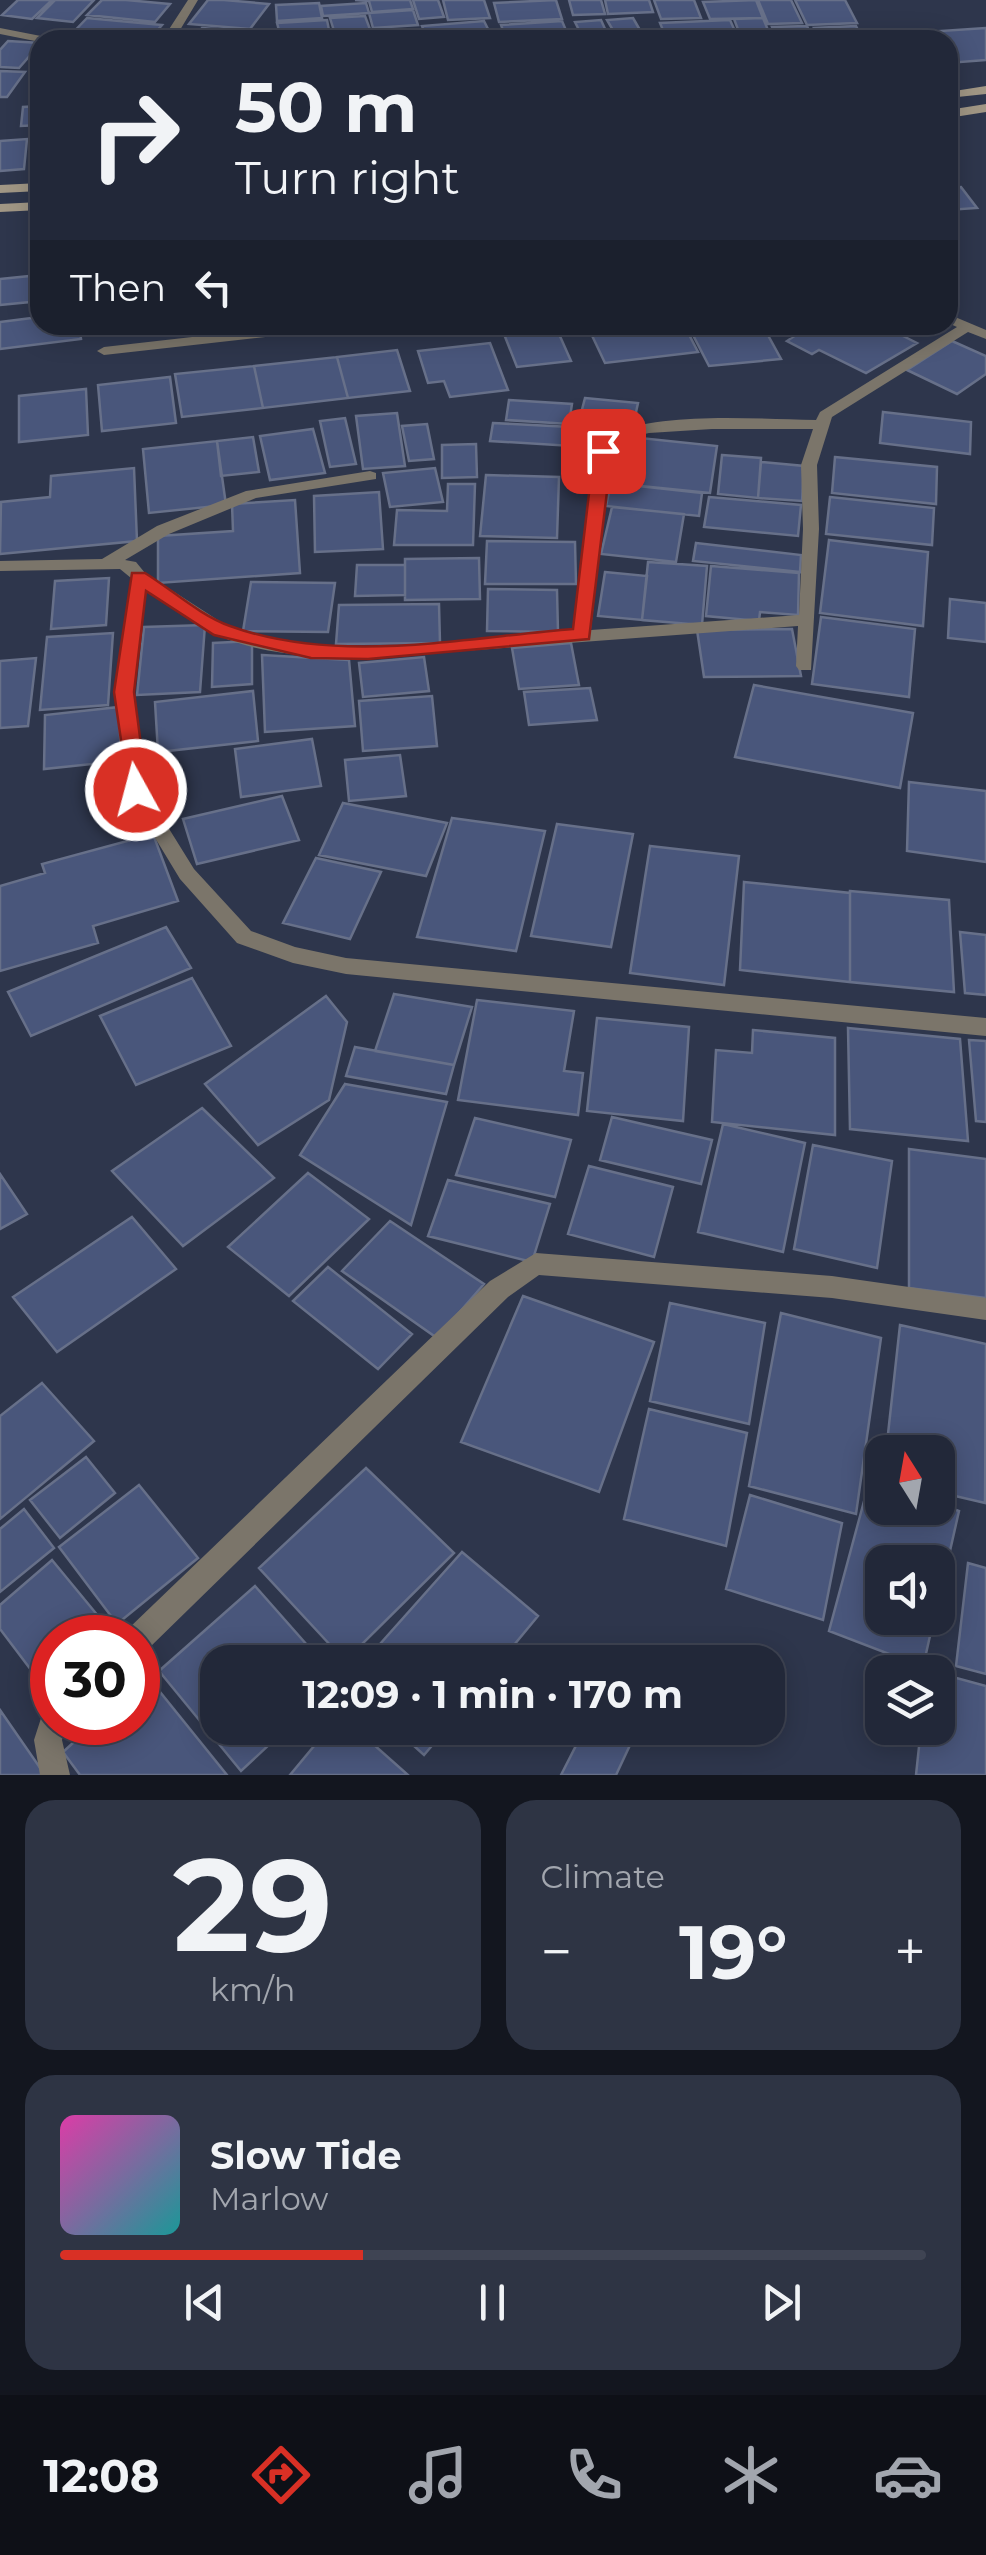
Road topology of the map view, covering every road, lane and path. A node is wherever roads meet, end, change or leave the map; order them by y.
1 (193, 0) edge
2 (174, 30) edge
3 (0, 31) edge
4 (30, 37) edge
5 (986, 90) edge
6 (958, 94) edge
7 (986, 108) edge
8 (958, 112) edge
9 (30, 188) edge
10 (0, 189) edge
11 (30, 206) edge
12 (0, 208) edge
13 (958, 323) edge
14 (967, 328) junction
15 (958, 333) edge
16 (244, 335) edge
17 (955, 335) edge
18 (986, 335) edge
19 (104, 350) dead end
20 (823, 425) junction
21 (370, 476) dead end
22 (106, 564) junction
23 (0, 566) edge
24 (138, 577) junction
25 (806, 620) junction
26 (582, 634) junction
27 (805, 666) dead end
28 (986, 1027) edge
29 (986, 1310) edge
30 (160, 1618) edge
31 (49, 1745) edge
32 (56, 1775) edge

1 - 2 street
3 - 4 street
5 - 6 main road
7 - 8 main road
9 - 10 main road
11 - 12 main road
13 - 14 street
14 - 15 street
14 - 18 street
16 - 19 street
17 - 20 street
20 - 25 street
20 - 26 street
21 - 22 street
22 - 23 street
22 - 24 street
24 - 26 street
24 - 28 street
25 - 26 street
25 - 27 street
29 - 30 street
31 - 32 street

